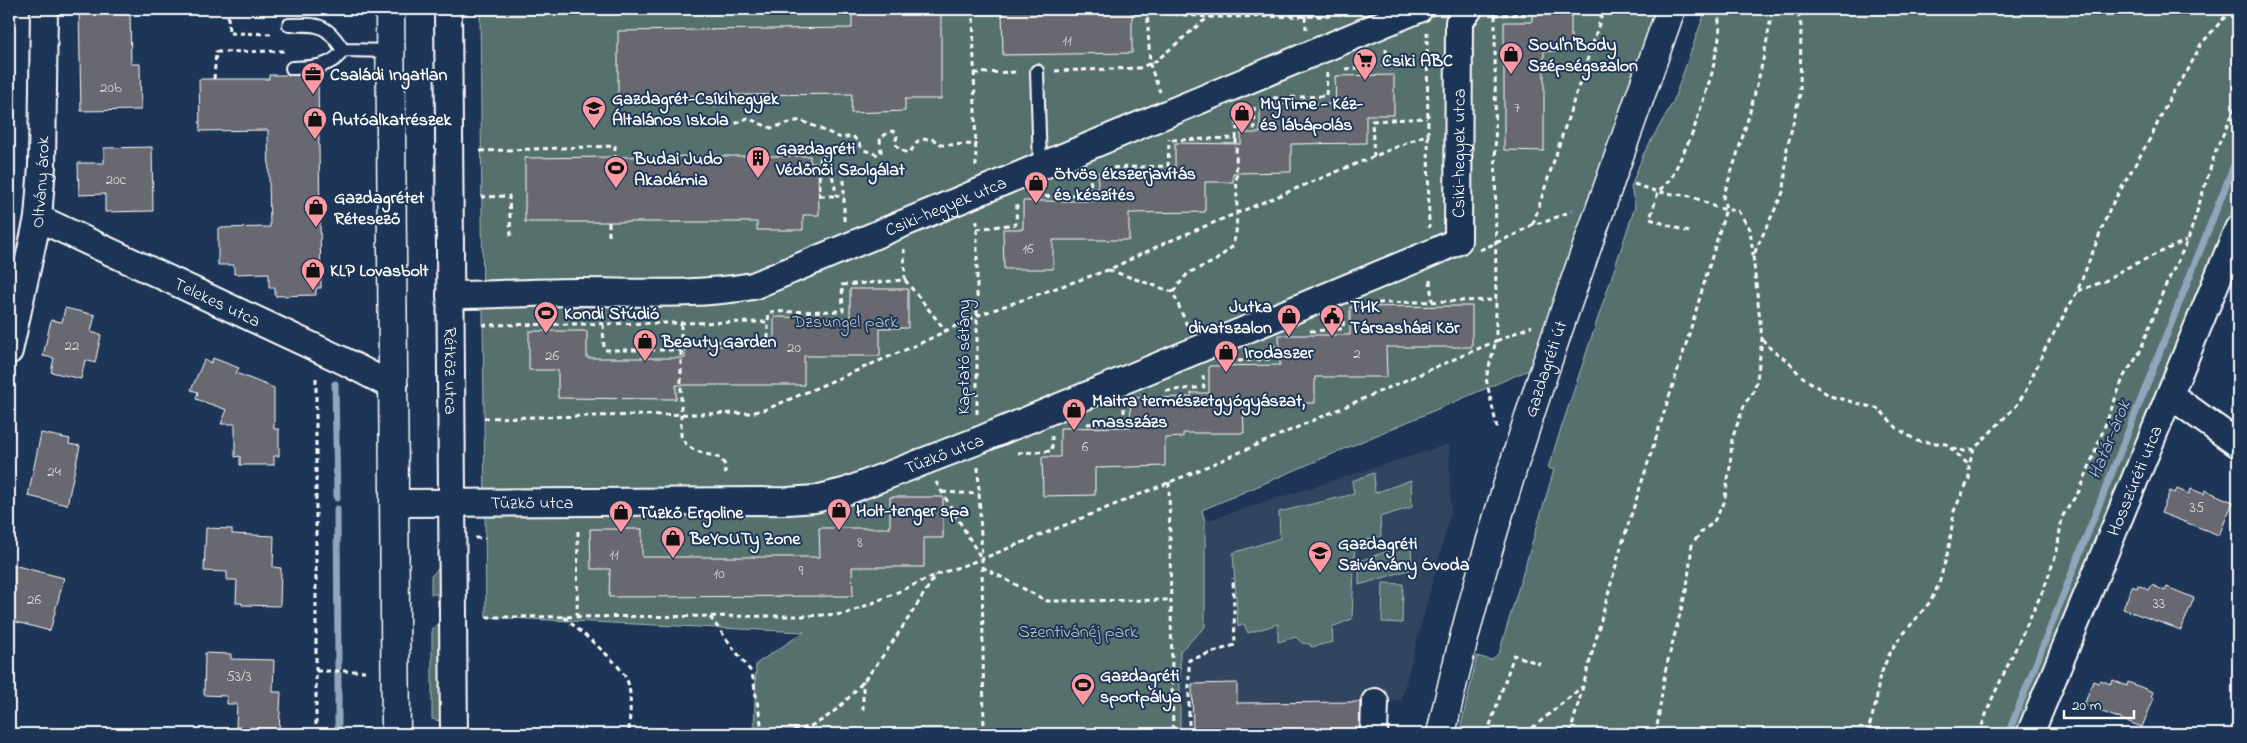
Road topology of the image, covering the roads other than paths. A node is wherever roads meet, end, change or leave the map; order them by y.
1 (44, 9) edge
2 (390, 9) edge
3 (448, 9) edge
4 (1469, 9) edge
5 (1671, 9) edge
6 (1423, 17) edge
7 (289, 24) dead end
8 (343, 50) junction
9 (391, 51) junction
10 (292, 68) dead end
11 (1037, 71) road end
12 (1040, 166) junction
13 (38, 218) junction
14 (2238, 229) edge
15 (1458, 241) joint
16 (450, 295) junction
17 (9, 351) edge
18 (394, 387) junction
19 (2170, 395) junction
20 (2238, 444) edge
21 (394, 503) junction
22 (451, 503) junction
23 (1375, 702) dead end
24 (454, 731) edge
25 (396, 734) edge
26 (1374, 734) edge
27 (1441, 734) edge
28 (2030, 734) edge

1 - 13 street, Oltvány árok
2 - 9 street
3 - 16 street, Rétköz utca
4 - 15 street, Csiki-hegyek utca
5 - 27 street, Gazdagréti út
6 - 12 street, Csiki-hegyek utca
7 - 8 lane
8 - 9 lane
8 - 10 lane
9 - 18 street
11 - 12 lane
12 - 16 street, Csiki-hegyek utca
13 - 17 street, Oltvány árok
13 - 18 street, Telekes utca
14 - 19 street, Hosszúréti utca
15 - 22 street, Tűzkő utca
16 - 22 street, Rétköz utca
18 - 21 street
19 - 20 street
19 - 28 street, Hosszúréti utca
21 - 22 street, Tűzkő utca
21 - 25 street
22 - 24 street, Rétköz utca
23 - 26 street

